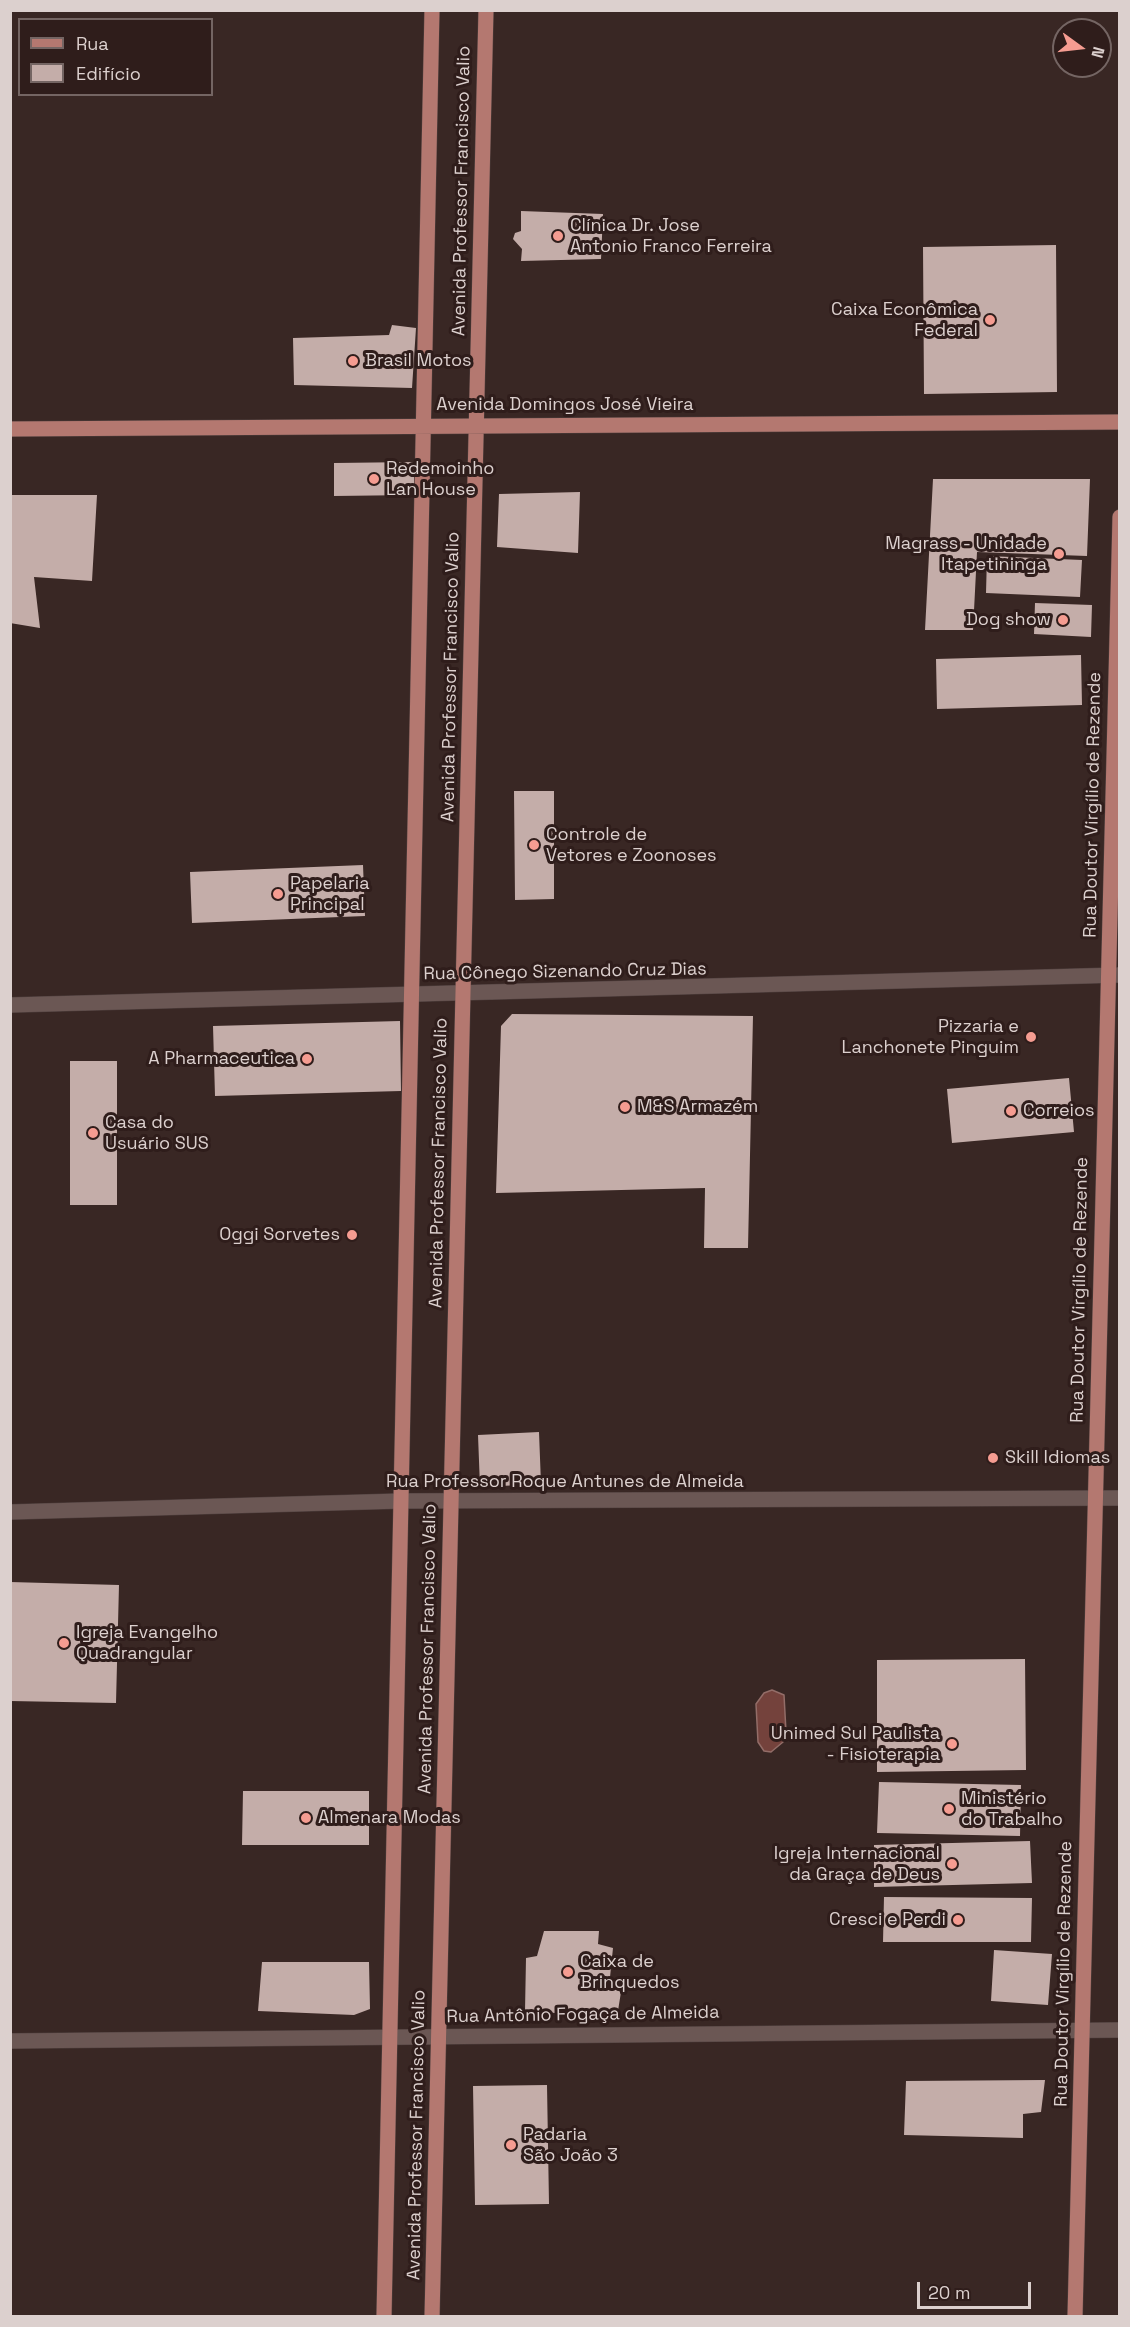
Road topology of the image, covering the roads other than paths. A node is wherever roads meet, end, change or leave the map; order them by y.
1 (432, 10) edge
2 (486, 10) edge
3 (1119, 422) edge
4 (476, 424) junction
5 (423, 426) junction
6 (10, 429) edge
7 (1119, 517) edge
8 (1114, 975) edge
9 (463, 993) junction
10 (412, 995) junction
11 (10, 1005) edge
12 (1095, 1498) junction
13 (1119, 1498) edge
14 (401, 1502) junction
15 (451, 1502) junction
16 (10, 1512) edge
17 (1082, 2030) junction
18 (1119, 2030) edge
19 (390, 2036) junction
20 (439, 2036) junction
21 (10, 2041) edge
22 (384, 2316) edge
23 (432, 2316) edge
24 (1075, 2316) edge

1 - 5 main road, Avenida Professor Francisco Valio
2 - 4 main road, Avenida Professor Francisco Valio
3 - 4 main road, Avenida Domingos José Vieira
4 - 5 main road, Avenida Domingos José Vieira
4 - 9 main road, Avenida Professor Francisco Valio
5 - 6 main road, Avenida Domingos José Vieira
5 - 10 main road, Avenida Professor Francisco Valio
7 - 8 main road, Rua Doutor Virgílio de Rezende
8 - 9 street, Rua Cônego Sizenando Cruz Dias
8 - 12 main road, Rua Doutor Virgílio de Rezende
9 - 10 street, Rua Cônego Sizenando Cruz Dias
9 - 15 main road, Avenida Professor Francisco Valio
10 - 11 street, Rua Cônego Sizenando Cruz Dias
10 - 14 main road, Avenida Professor Francisco Valio
12 - 13 street, Rua Professor Roque Antunes de Almeida
12 - 15 street, Rua Professor Roque Antunes de Almeida
12 - 17 main road, Rua Doutor Virgílio de Rezende
14 - 15 street, Rua Professor Roque Antunes de Almeida
14 - 16 street, Rua Professor Roque Antunes de Almeida
14 - 19 main road, Avenida Professor Francisco Valio
15 - 20 main road, Avenida Professor Francisco Valio
17 - 18 street, Rua Antônio Fogaça de Almeida
17 - 20 street, Rua Antônio Fogaça de Almeida
17 - 24 main road, Rua Doutor Virgílio de Rezende
19 - 20 street, Rua Antônio Fogaça de Almeida
19 - 21 street, Rua Antônio Fogaça de Almeida
19 - 22 main road, Avenida Professor Francisco Valio
20 - 23 main road, Avenida Professor Francisco Valio

